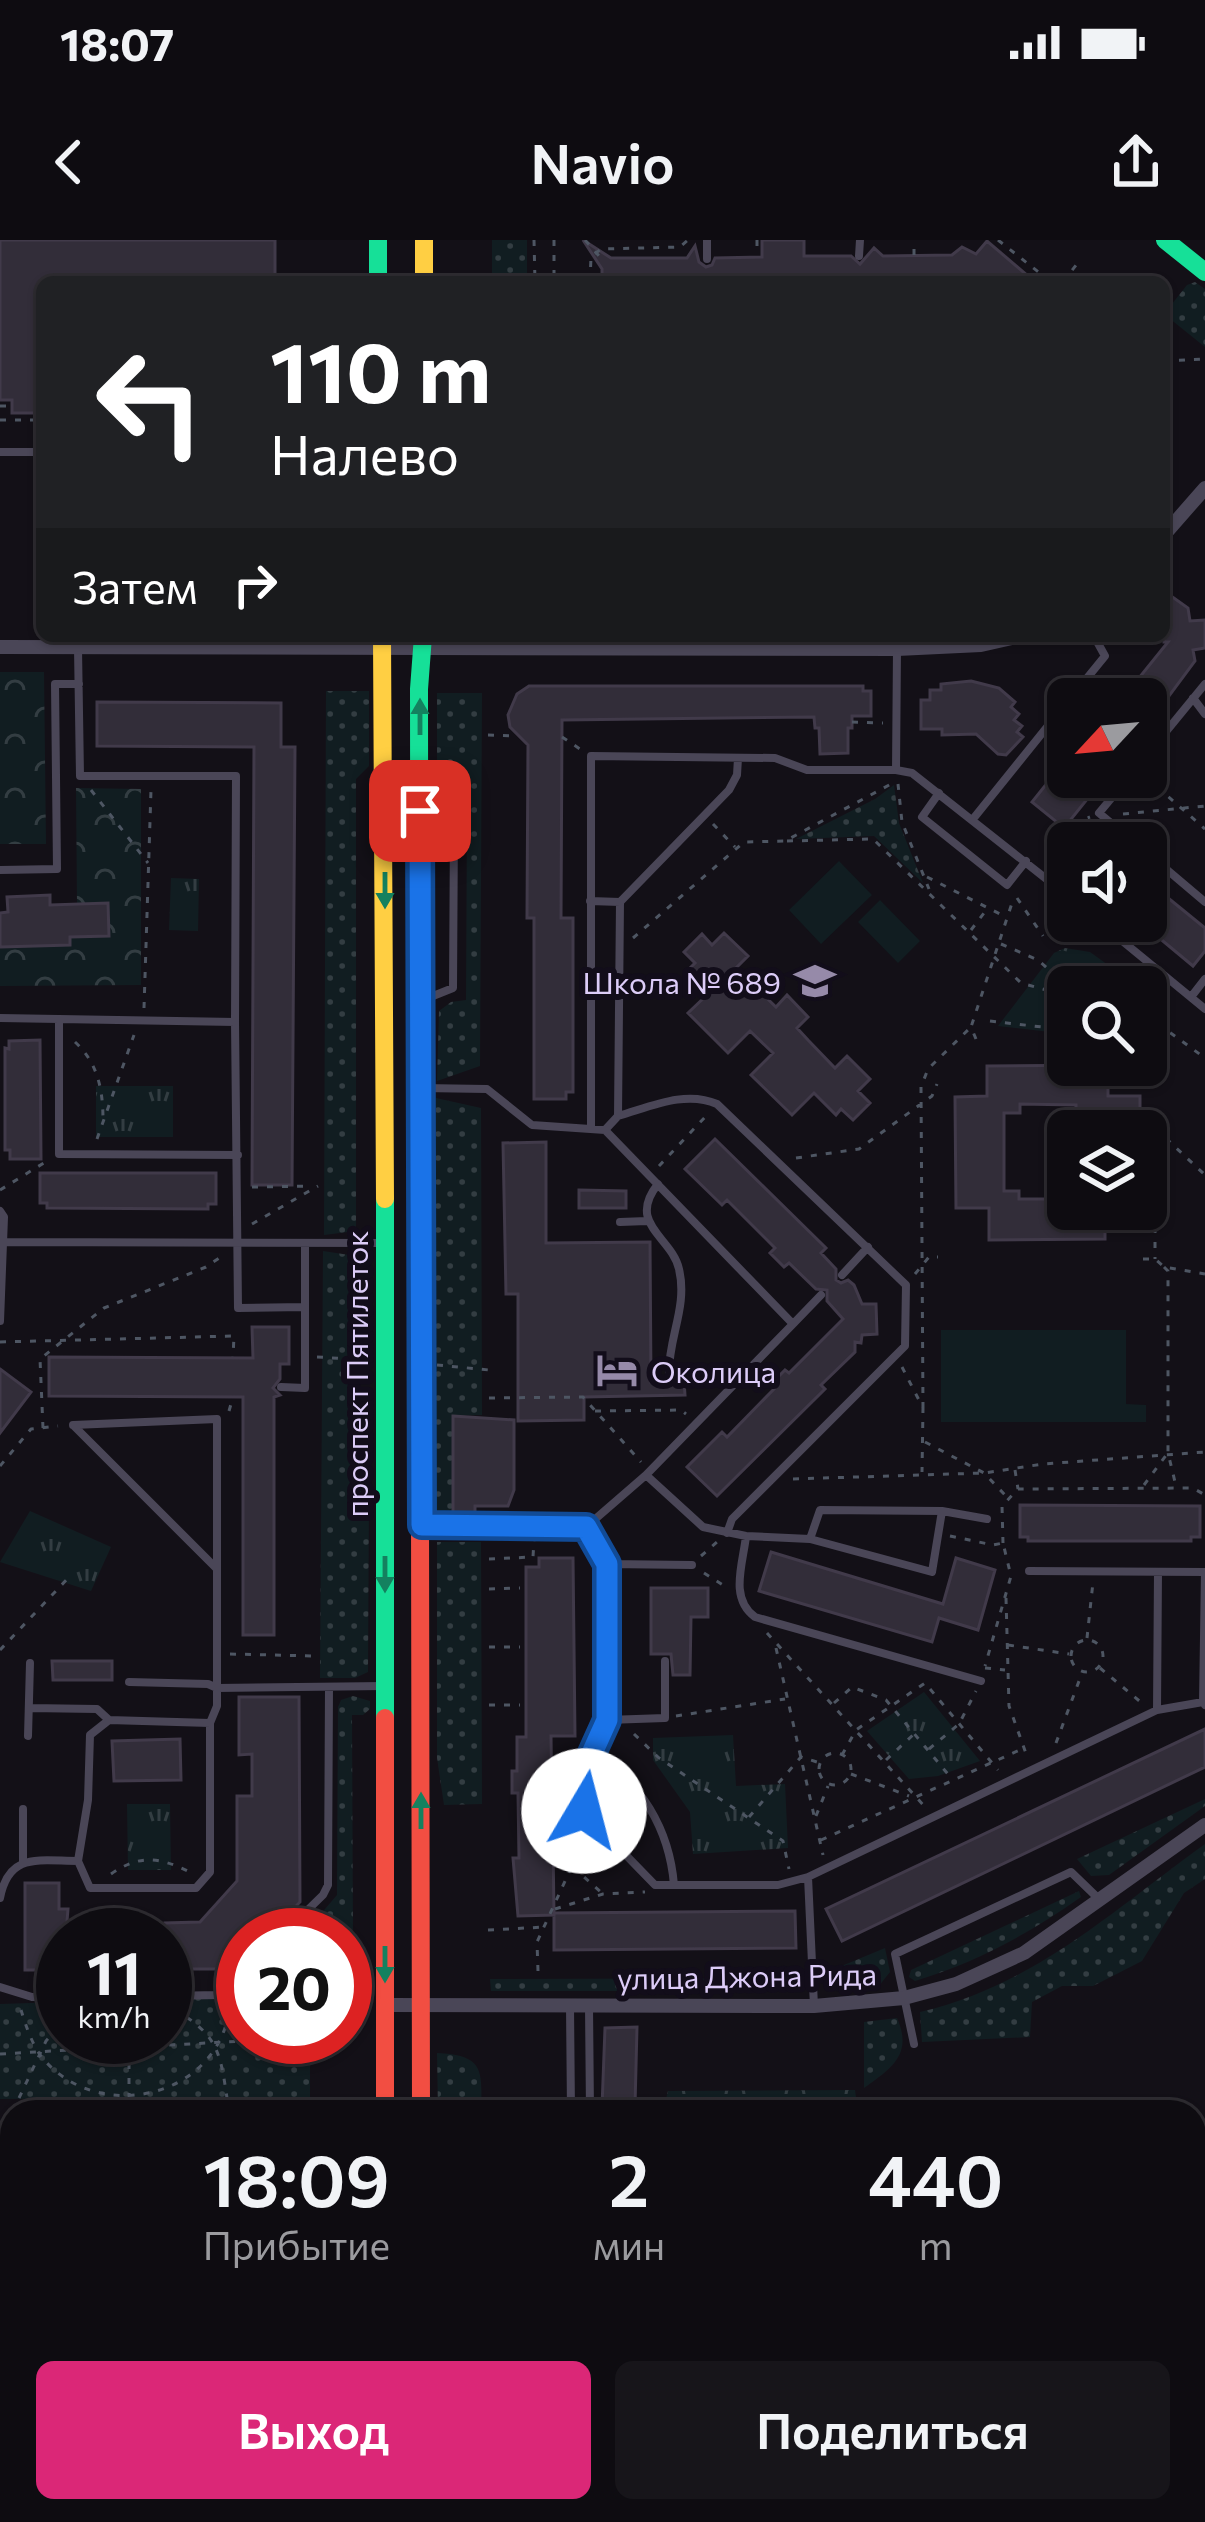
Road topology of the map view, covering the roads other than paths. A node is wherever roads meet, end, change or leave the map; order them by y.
1 (378, 240) edge
2 (424, 240) edge
3 (707, 240) edge
4 (860, 240) edge
5 (1165, 240) edge
6 (860, 256) dead end
7 (707, 259) dead end
8 (1205, 272) edge
9 (378, 276) edge
10 (424, 276) edge
11 (0, 452) edge
12 (36, 452) edge
13 (1205, 488) edge
14 (1170, 528) edge
15 (331, 642) edge
16 (382, 642) edge
17 (422, 642) edge
18 (481, 642) edge
19 (994, 642) edge
20 (1097, 642) edge
21 (0, 647) edge
22 (78, 647) junction
23 (897, 649) junction
24 (1087, 678) edge
25 (79, 683) junction
26 (1205, 684) edge
27 (1193, 698) junction
28 (1205, 714) edge
29 (1047, 727) edge
30 (1167, 730) edge
31 (738, 758) junction
32 (896, 770) junction
33 (939, 793) junction
34 (1112, 798) edge
35 (420, 811) junction
36 (973, 819) junction
37 (1110, 822) edge
38 (1026, 860) junction
39 (0, 870) edge
40 (1167, 870) edge
41 (1047, 878) edge
42 (590, 901) junction
43 (620, 902) junction
44 (1205, 902) edge
45 (1124, 942) edge
46 (1205, 980) edge
47 (1190, 997) junction
48 (422, 1000) junction
49 (1205, 1009) edge
50 (0, 1018) edge
51 (59, 1019) junction
52 (235, 1022) junction
53 (422, 1088) junction
54 (618, 1116) junction
55 (591, 1127) junction
56 (605, 1130) junction
57 (238, 1154) junction
58 (658, 1184) junction
59 (0, 1211) edge
60 (647, 1221) junction
61 (620, 1222) dead end
62 (4, 1242) junction
63 (305, 1243) junction
64 (238, 1244) junction
65 (385, 1244) junction
66 (868, 1247) junction
67 (842, 1274) dead end
68 (821, 1295) dead end
69 (305, 1307) junction
70 (0, 1321) edge
71 (794, 1324) junction
72 (669, 1374) dead end
73 (280, 1387) dead end
74 (646, 1474) junction
75 (941, 1511) junction
76 (987, 1519) dead end
77 (422, 1525) junction
78 (586, 1527) junction
79 (727, 1533) junction
80 (746, 1536) junction
81 (810, 1539) junction
82 (607, 1564) junction
83 (692, 1564) road end
84 (217, 1569) junction
85 (1030, 1571) dead end
86 (1158, 1572) junction
87 (665, 1661) dead end
88 (30, 1663) dead end
89 (981, 1681) road end
90 (129, 1682) dead end
91 (385, 1686) junction
92 (328, 1687) junction
93 (218, 1688) junction
94 (1204, 1704) edge
95 (29, 1708) junction
96 (1155, 1711) junction
97 (109, 1720) junction
98 (607, 1720) junction
99 (210, 1723) junction
100 (28, 1736) dead end
101 (588, 1762) junction
102 (22, 1809) dead end
103 (1205, 1825) edge
104 (23, 1861) junction
105 (78, 1861) junction
106 (808, 1877) junction
107 (674, 1885) junction
108 (0, 1898) edge
109 (1101, 1901) junction
110 (310, 1908) edge
111 (0, 1987) edge
112 (36, 1997) edge
113 (904, 1998) junction
114 (570, 2004) junction
115 (385, 2005) junction
116 (421, 2005) junction
117 (589, 2005) junction
118 (814, 2006) junction
119 (914, 2044) dead end
120 (385, 2100) edge
121 (421, 2100) edge
122 (571, 2100) edge
123 (590, 2100) edge

1 - 9 street
2 - 10 street
3 - 7 lane
4 - 6 lane
5 - 8 street
11 - 12 lane
13 - 14 street
15 - 22 street
16 -> 65 street, проспект Пятилеток
35 -> 17 street
18 - 23 street
19 - 23 street
20 - 24 lane
21 - 22 street
22 - 25 lane
23 - 32 lane
25 - 39 lane
25 - 52 lane
26 - 27 lane
27 - 28 lane
27 - 30 lane
29 - 36 lane
31 - 32 lane
31 - 42 lane
31 - 43 lane
32 - 33 lane
33 - 36 lane
33 - 38 lane
34 - 37 lane
35 - 48 street
35 - 48 lane
36 - 38 lane
38 - 41 lane
40 - 44 lane
42 - 43 lane
42 - 55 lane
43 - 54 lane
45 - 47 lane
46 - 47 lane
47 - 49 lane
48 - 53 street
50 - 51 lane
51 - 52 lane
51 - 57 lane
52 - 57 lane
53 - 55 lane
53 - 77 street
54 - 56 lane
54 - 66 lane
55 - 56 lane
56 - 58 lane
57 - 64 lane
58 - 60 lane
58 - 71 lane
59 - 62 lane
60 - 61 lane
60 - 72 lane
62 - 64 lane
62 - 70 lane
63 - 64 lane
63 - 65 lane
63 - 69 lane
64 - 69 lane
65 -> 91 street, проспект Пятилеток
66 - 67 lane
66 - 79 lane
68 - 71 lane
69 - 73 lane
71 - 74 lane
74 - 78 lane
74 - 79 lane
75 - 76 lane
75 - 81 lane
75 - 81 lane
77 - 78 lane
116 -> 77 street
78 - 82 lane
79 - 80 lane
80 - 81 lane
80 - 89 lane
82 - 83 lane
82 - 98 lane
84 - 84 lane
84 - 93 lane
85 - 86 lane
86 - 94 lane
86 - 96 lane
87 - 98 lane
88 - 95 lane
90 - 93 lane
91 - 92 lane
91 -> 115 street, проспект Пятилеток
92 - 93 lane
92 - 110 lane
93 - 99 lane
94 - 96 lane
95 - 97 lane
95 - 100 lane
96 - 106 lane
97 - 99 lane
97 - 105 lane
98 - 101 lane
99 - 105 lane
101 - 107 lane
101 - 107 lane
102 - 104 lane
103 - 109 street, улица Джона Рида
104 - 105 lane
104 - 108 lane
106 - 107 lane
106 - 118 lane
109 - 113 street, улица Джона Рида
109 - 113 lane
111 - 112 lane
113 - 118 street, улица Джона Рида
113 - 119 lane
114 - 116 street, улица Джона Рида
114 - 117 street, улица Джона Рида
114 - 122 lane
115 - 116 street, улица Джона Рида
115 - 120 street, проспект Пятилеток
116 - 121 street
117 - 118 street, улица Джона Рида
117 - 123 lane

